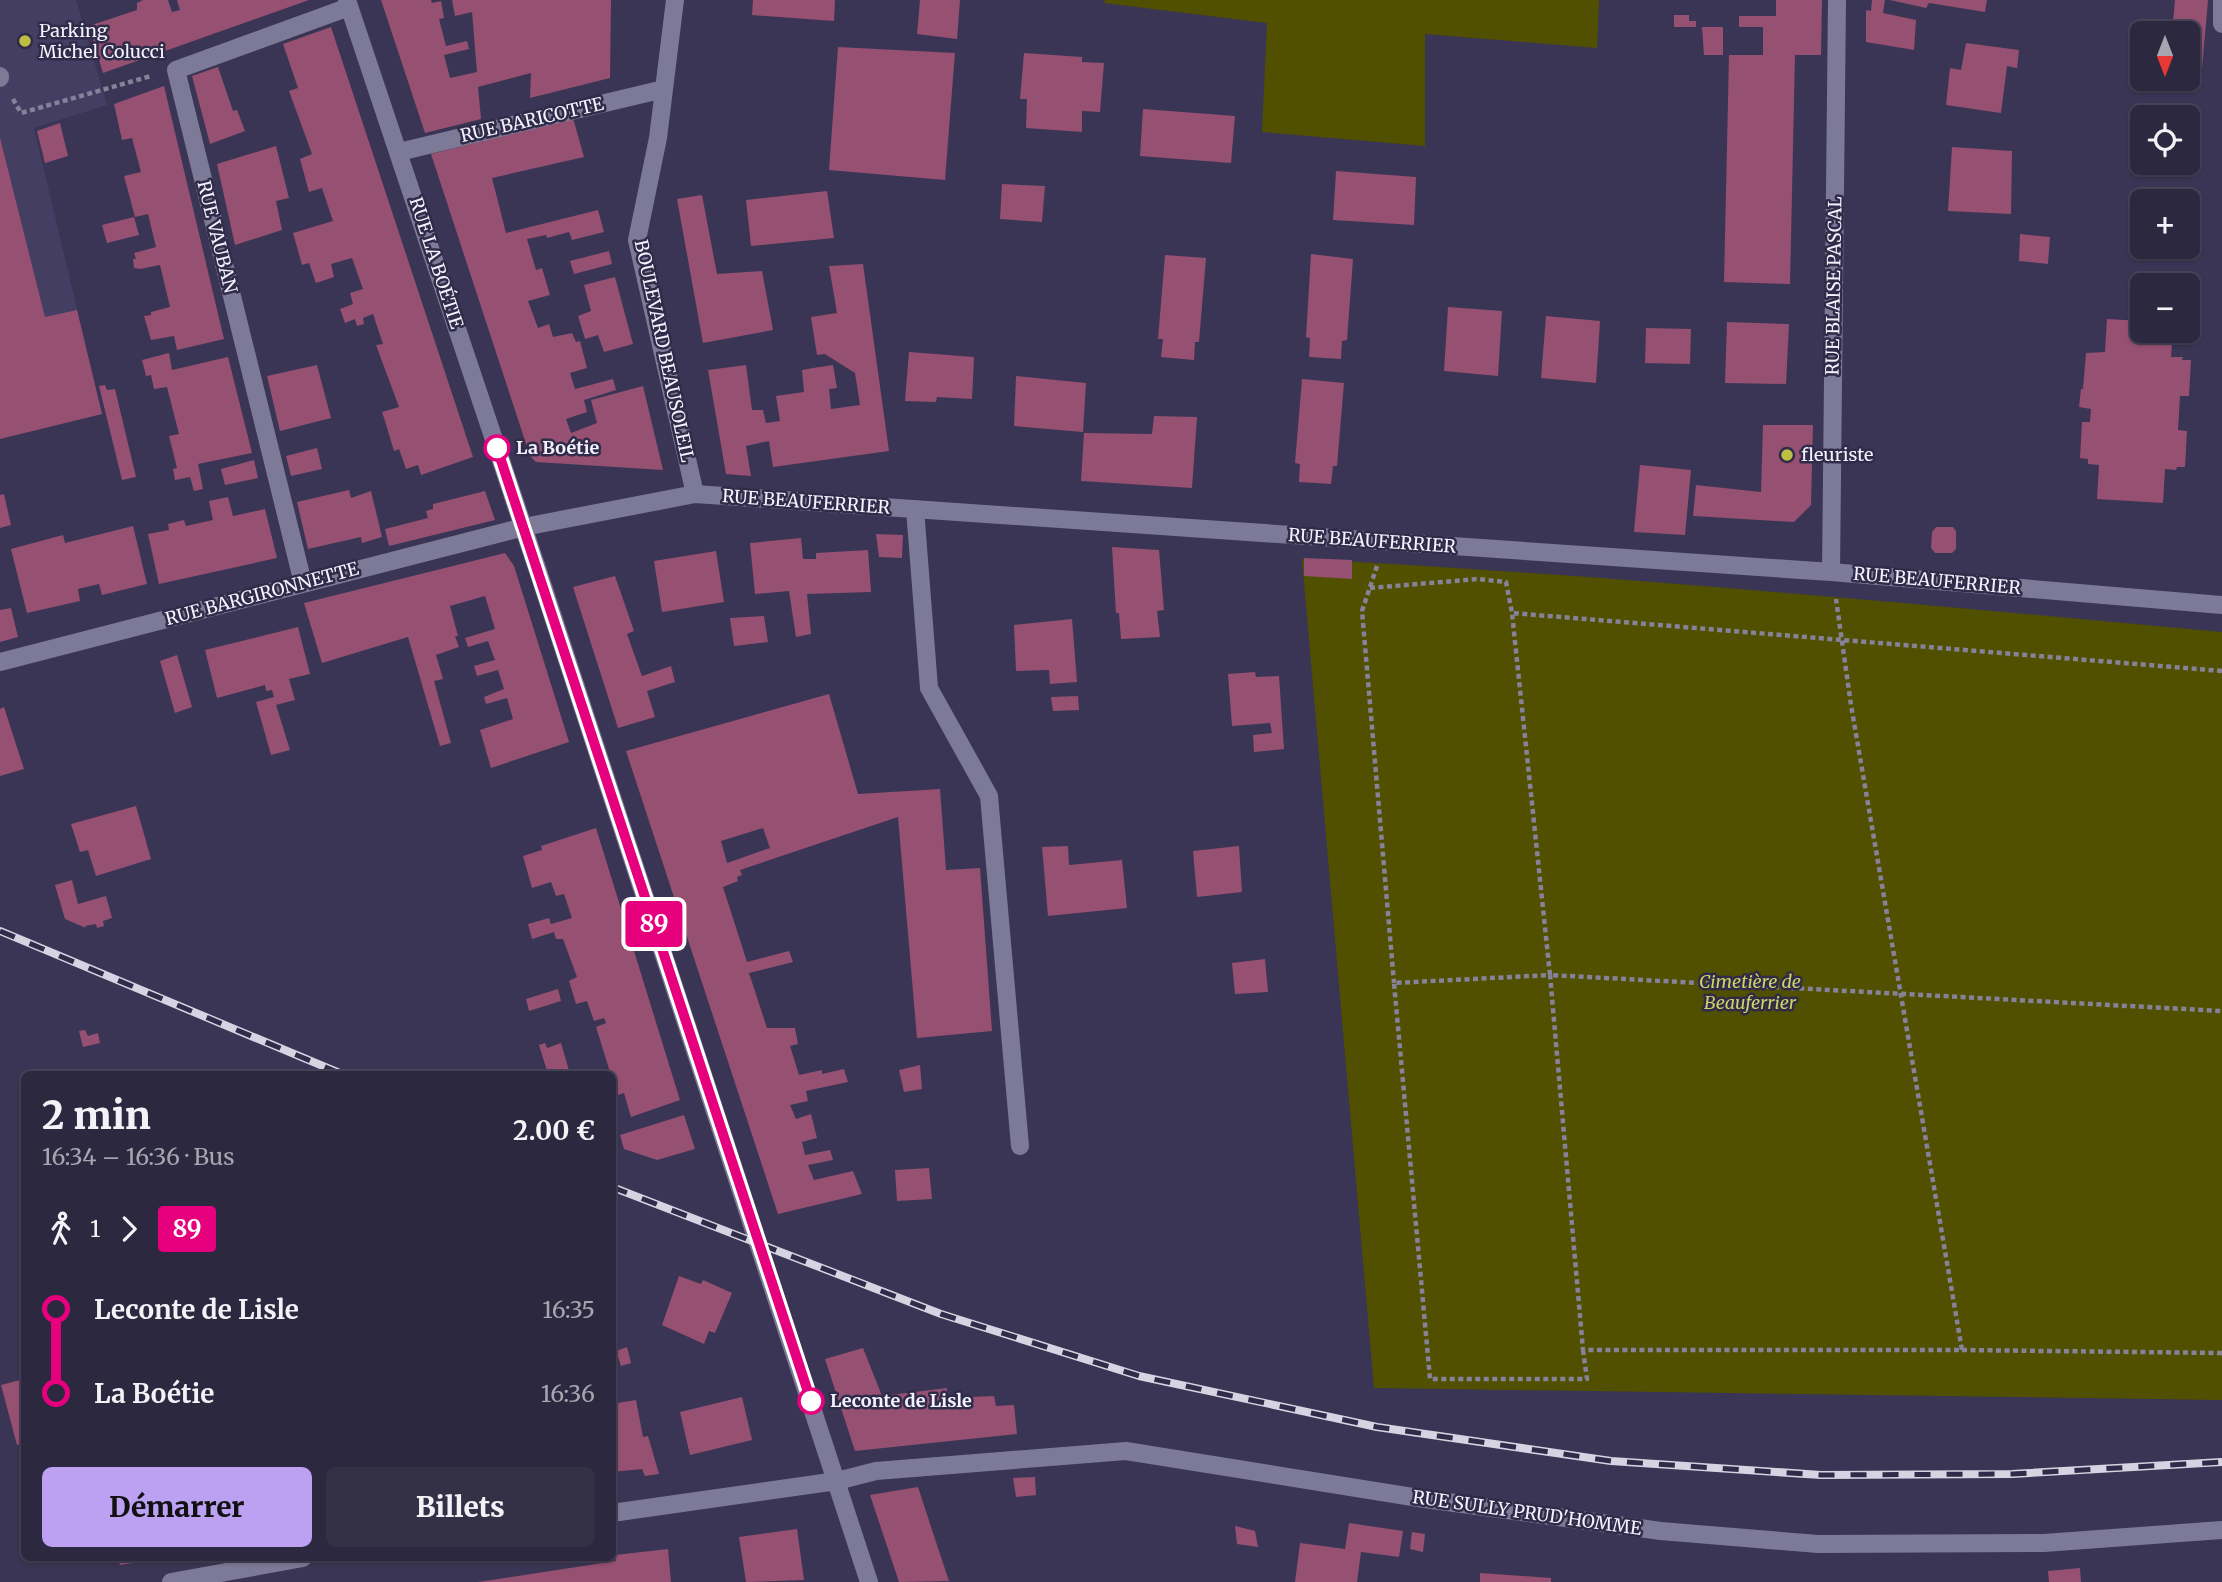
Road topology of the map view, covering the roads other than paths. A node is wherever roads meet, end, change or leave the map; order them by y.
1 (675, 0) edge
2 (1837, 0) edge
3 (2222, 1) edge
4 (348, 4) edge
5 (2222, 24) edge
6 (664, 89) junction
7 (399, 152) junction
8 (695, 495) junction
9 (915, 509) junction
10 (524, 527) junction
11 (1831, 572) junction
12 (303, 583) junction
13 (2222, 605) edge
14 (0, 662) edge
15 (1020, 1146) dead end
16 (837, 1480) junction
17 (616, 1512) edge
18 (2222, 1530) edge
19 (286, 1561) edge
20 (171, 1582) edge
21 (869, 1582) edge

1 - 6 street, BOULEVARD BEAUSOLEIL
2 - 11 street, RUE BLAISE PASCAL
3 - 5 street
4 - 7 street, RUE LA BOÉTIE
4 - 12 street, RUE VAUBAN
6 - 7 street, RUE BARICOTTE
6 - 8 street, BOULEVARD BEAUSOLEIL
7 - 10 street, RUE LA BOÉTIE
8 - 9 street, RUE BEAUFERRIER
8 - 10 street, RUE BEAUFERRIER
9 - 11 street, RUE BEAUFERRIER
9 - 15 street
10 - 12 street, RUE BARGIRONNETTE
10 - 16 street, RUE LA BOÉTIE
11 - 13 street, RUE BEAUFERRIER
12 - 14 street, RUE BARGIRONNETTE
16 - 17 street, RUE SULLY PRUD'HOMME
16 - 18 street, RUE SULLY PRUD'HOMME
16 - 21 street, RUE LA BOÉTIE
19 - 20 street

